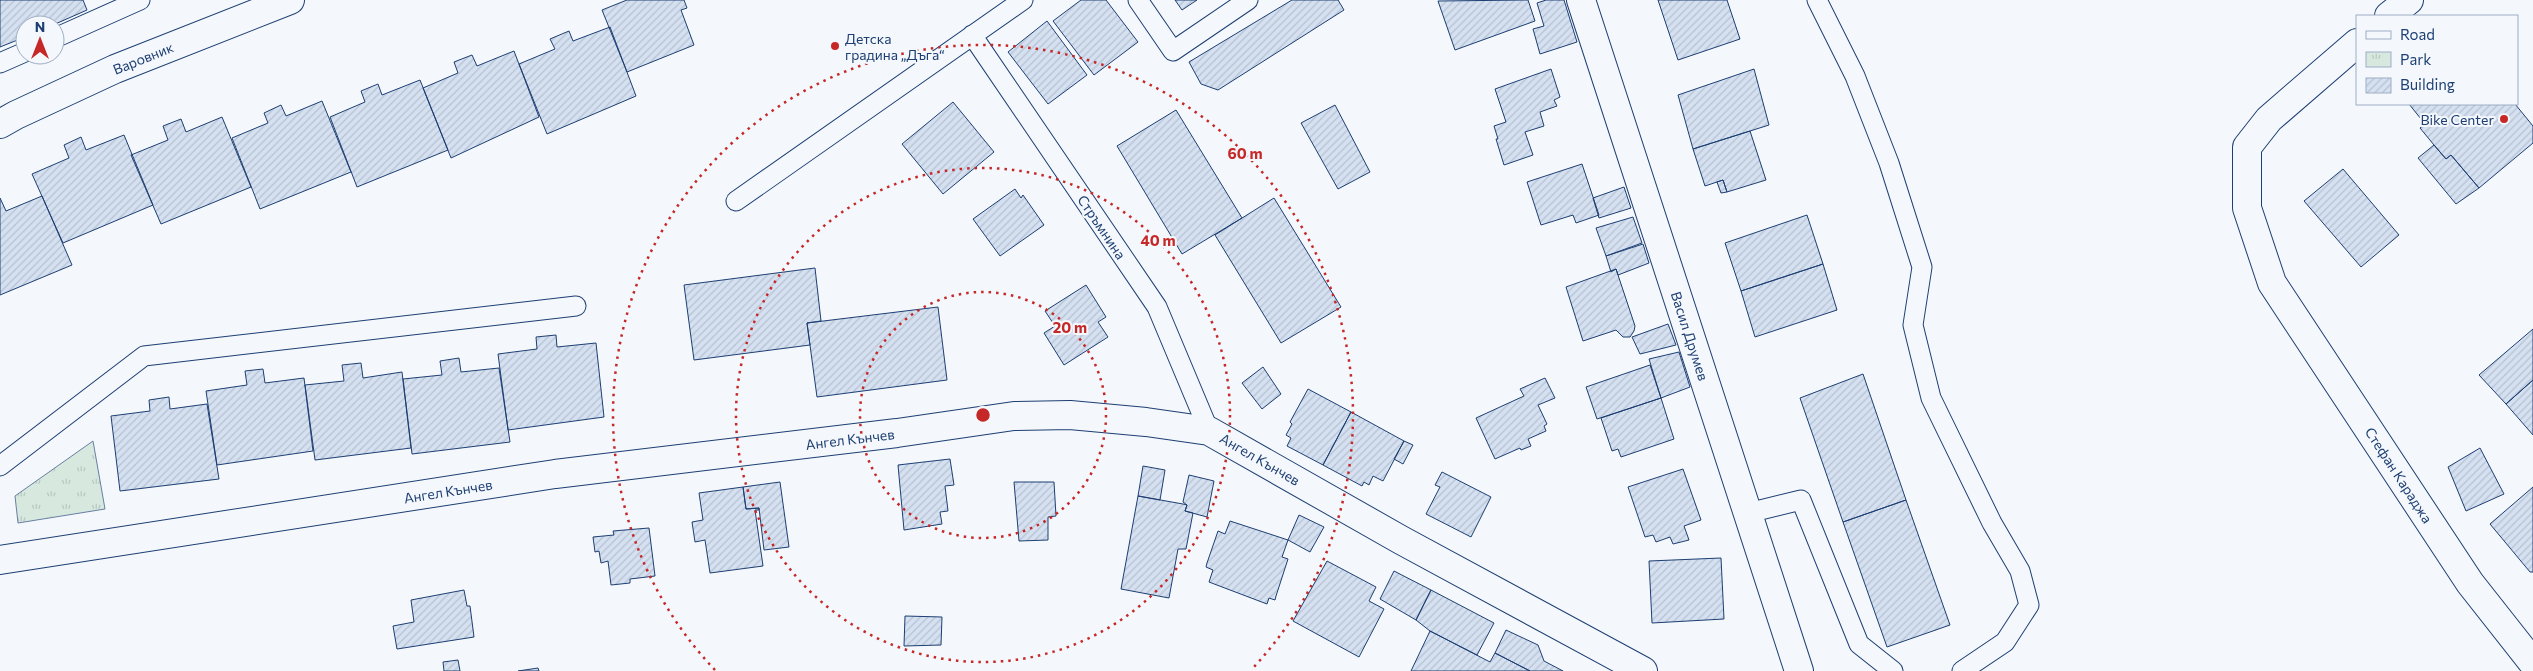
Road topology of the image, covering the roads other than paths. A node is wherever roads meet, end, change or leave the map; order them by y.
1 (140, 0) edge
2 (290, 0) edge
3 (1023, 0) edge
4 (1138, 0) edge
5 (1248, 0) edge
6 (1581, 0) edge
7 (1817, 0) edge
8 (2408, 0) edge
9 (2390, 15) edge
10 (65, 34) edge
11 (972, 35) junction
12 (2356, 45) edge
13 (15, 56) edge
14 (0, 63) edge
15 (0, 124) edge
16 (736, 201) dead end
17 (576, 306) dead end
18 (1209, 430) junction
19 (0, 466) edge
20 (1748, 513) junction
21 (0, 560) edge
22 (2533, 663) edge
23 (1643, 671) edge
24 (1799, 671) edge
25 (1893, 671) edge
26 (1962, 671) edge

1 - 10 lane
2 - 15 street, Варовник
3 - 11 lane
4 - 5 lane
6 - 20 street, Васил Друмев
7 - 26 lane
8 - 9 street
11 - 16 lane
11 - 18 lane, Стръмнина
12 - 22 street, Стефан Караджа
13 - 14 lane
17 - 19 lane
18 - 21 street, Ангел Кънчев
18 - 23 street, Ангел Кънчев
20 - 24 street, Васил Друмев
20 - 25 lane

